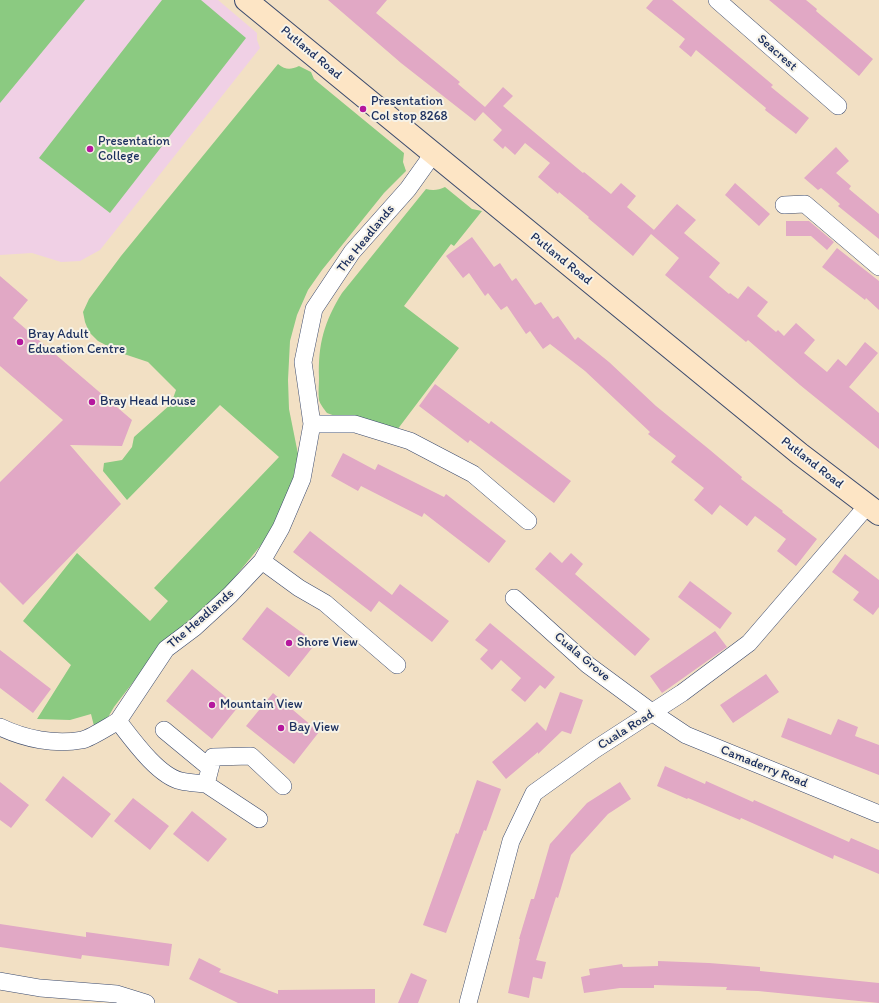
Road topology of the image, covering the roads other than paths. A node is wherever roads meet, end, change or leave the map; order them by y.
1 (246, 0) edge
2 (717, 0) edge
3 (838, 106) dead end
4 (433, 154) junction
5 (784, 205) dead end
6 (879, 267) edge
7 (312, 424) junction
8 (875, 503) edge
9 (528, 521) dead end
10 (262, 561) junction
11 (514, 598) dead end
12 (397, 665) dead end
13 (652, 713) junction
14 (118, 721) junction
15 (0, 727) edge
16 (164, 730) dead end
17 (208, 776) junction
18 (283, 786) dead end
19 (879, 814) edge
20 (259, 819) dead end
21 (0, 981) edge
22 (146, 1003) edge
23 (468, 1003) edge

1 - 4 main road, Putland Road
2 - 3 street, Seacrest
4 - 7 street, The Headlands
4 - 8 main road, Putland Road
5 - 6 street
7 - 9 street
7 - 10 street, The Headlands
8 - 13 street, Cuala Road
10 - 12 street
10 - 14 street, The Headlands
11 - 13 street, Cuala Grove
13 - 19 street, Camaderry Road
13 - 23 street, Cuala Road
14 - 15 street, The Headlands
14 - 17 street
16 - 17 street
17 - 18 street
17 - 20 street
21 - 22 street

